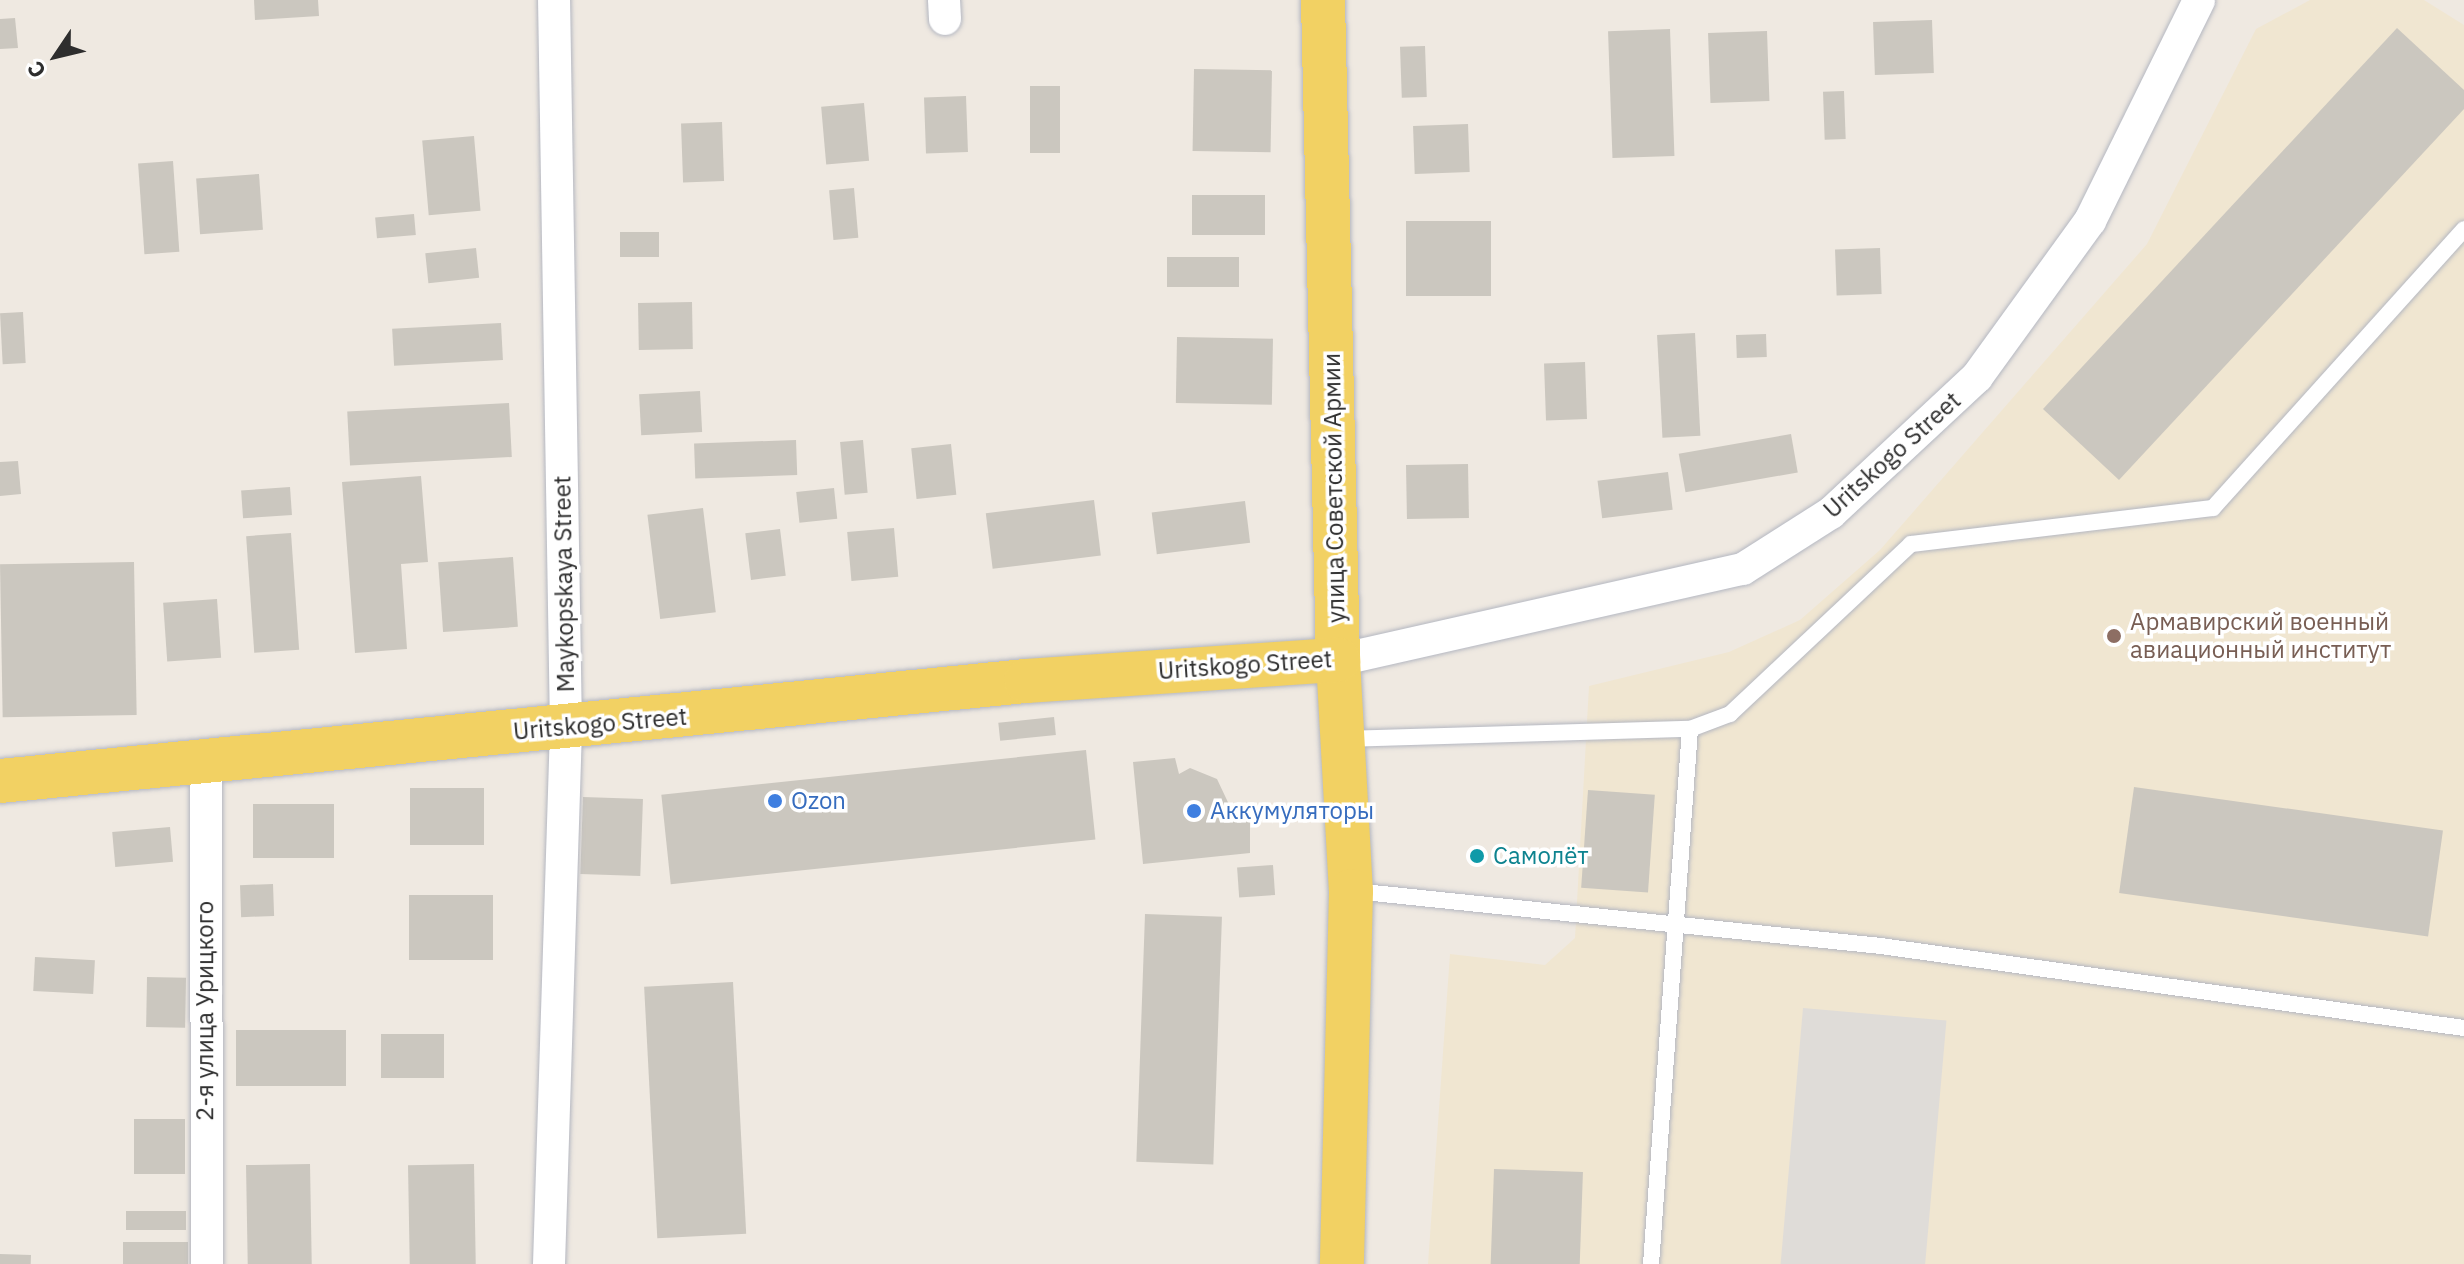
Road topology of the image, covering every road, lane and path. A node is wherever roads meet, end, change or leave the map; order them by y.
1 (554, 0) edge
2 (1323, 0) edge
3 (2199, 0) edge
4 (2464, 229) edge
5 (1338, 660) junction
6 (566, 729) junction
7 (1690, 729) junction
8 (1341, 739) junction
9 (206, 757) junction
10 (0, 781) edge
11 (1351, 891) junction
12 (1673, 925) junction
13 (2464, 1028) edge
14 (207, 1264) edge
15 (549, 1264) edge
16 (1342, 1264) edge
17 (1651, 1264) edge

1 - 6 street, Maykopskaya Street
2 - 5 main road, улица Советской Армии
3 - 5 street, Uritskogo Street
4 - 7 lane
5 - 6 main road, Uritskogo Street
5 - 8 main road, улица Советской Армии
6 - 9 main road, Uritskogo Street
6 - 15 street, Maykopskaya Street
7 - 8 lane
7 - 12 lane
8 - 11 main road, улица Советской Армии
9 - 10 main road, Uritskogo Street
9 - 14 street, 2-я улица Урицкого
11 - 12 lane
11 - 16 main road, улица Советской Армии
12 - 13 lane
12 - 17 lane

